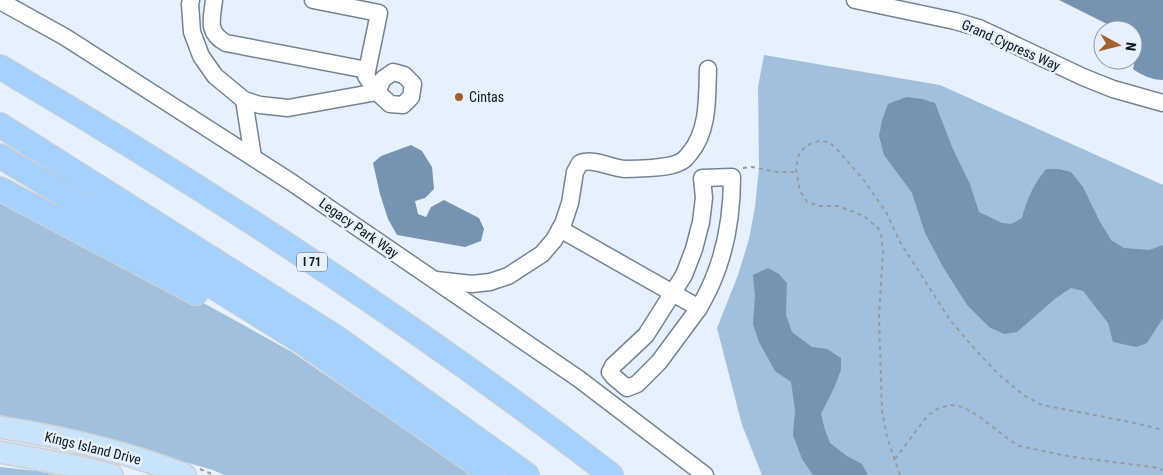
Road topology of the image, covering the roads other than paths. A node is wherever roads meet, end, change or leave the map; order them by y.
1 (191, 0) edge
2 (214, 0) edge
3 (855, 0) edge
4 (0, 1) edge
5 (319, 1) edge
6 (911, 6) edge
7 (0, 67) edge
8 (708, 69) dead end
9 (367, 70) junction
10 (244, 100) junction
11 (1163, 104) edge
12 (0, 125) edge
13 (0, 156) edge
14 (252, 157) junction
15 (0, 189) edge
16 (560, 229) junction
17 (434, 280) junction
18 (672, 293) junction
19 (699, 308) junction
20 (302, 342) junction
21 (0, 427) edge
22 (0, 452) edge
23 (112, 475) edge
24 (185, 475) edge
25 (492, 475) edge
26 (527, 475) edge
27 (611, 475) edge
28 (705, 475) edge

1 - 10 street
2 - 9 street
3 - 6 street, Grand Cypress Way
4 - 14 street, Legacy Park Way
5 - 9 street
6 - 11 street, Grand Cypress Way
7 - 27 highway, I 71
8 - 16 street
9 - 10 street
10 - 14 street
12 - 26 highway
13 - 20 highway
14 - 17 street, Legacy Park Way
15 - 20 highway
16 - 17 street
16 - 18 street
17 - 28 street, Legacy Park Way
18 - 19 street
18 - 19 street
18 - 19 street
20 - 25 highway
21 - 24 main road, Kings Island Drive
22 - 23 main road, Kings Island Drive

